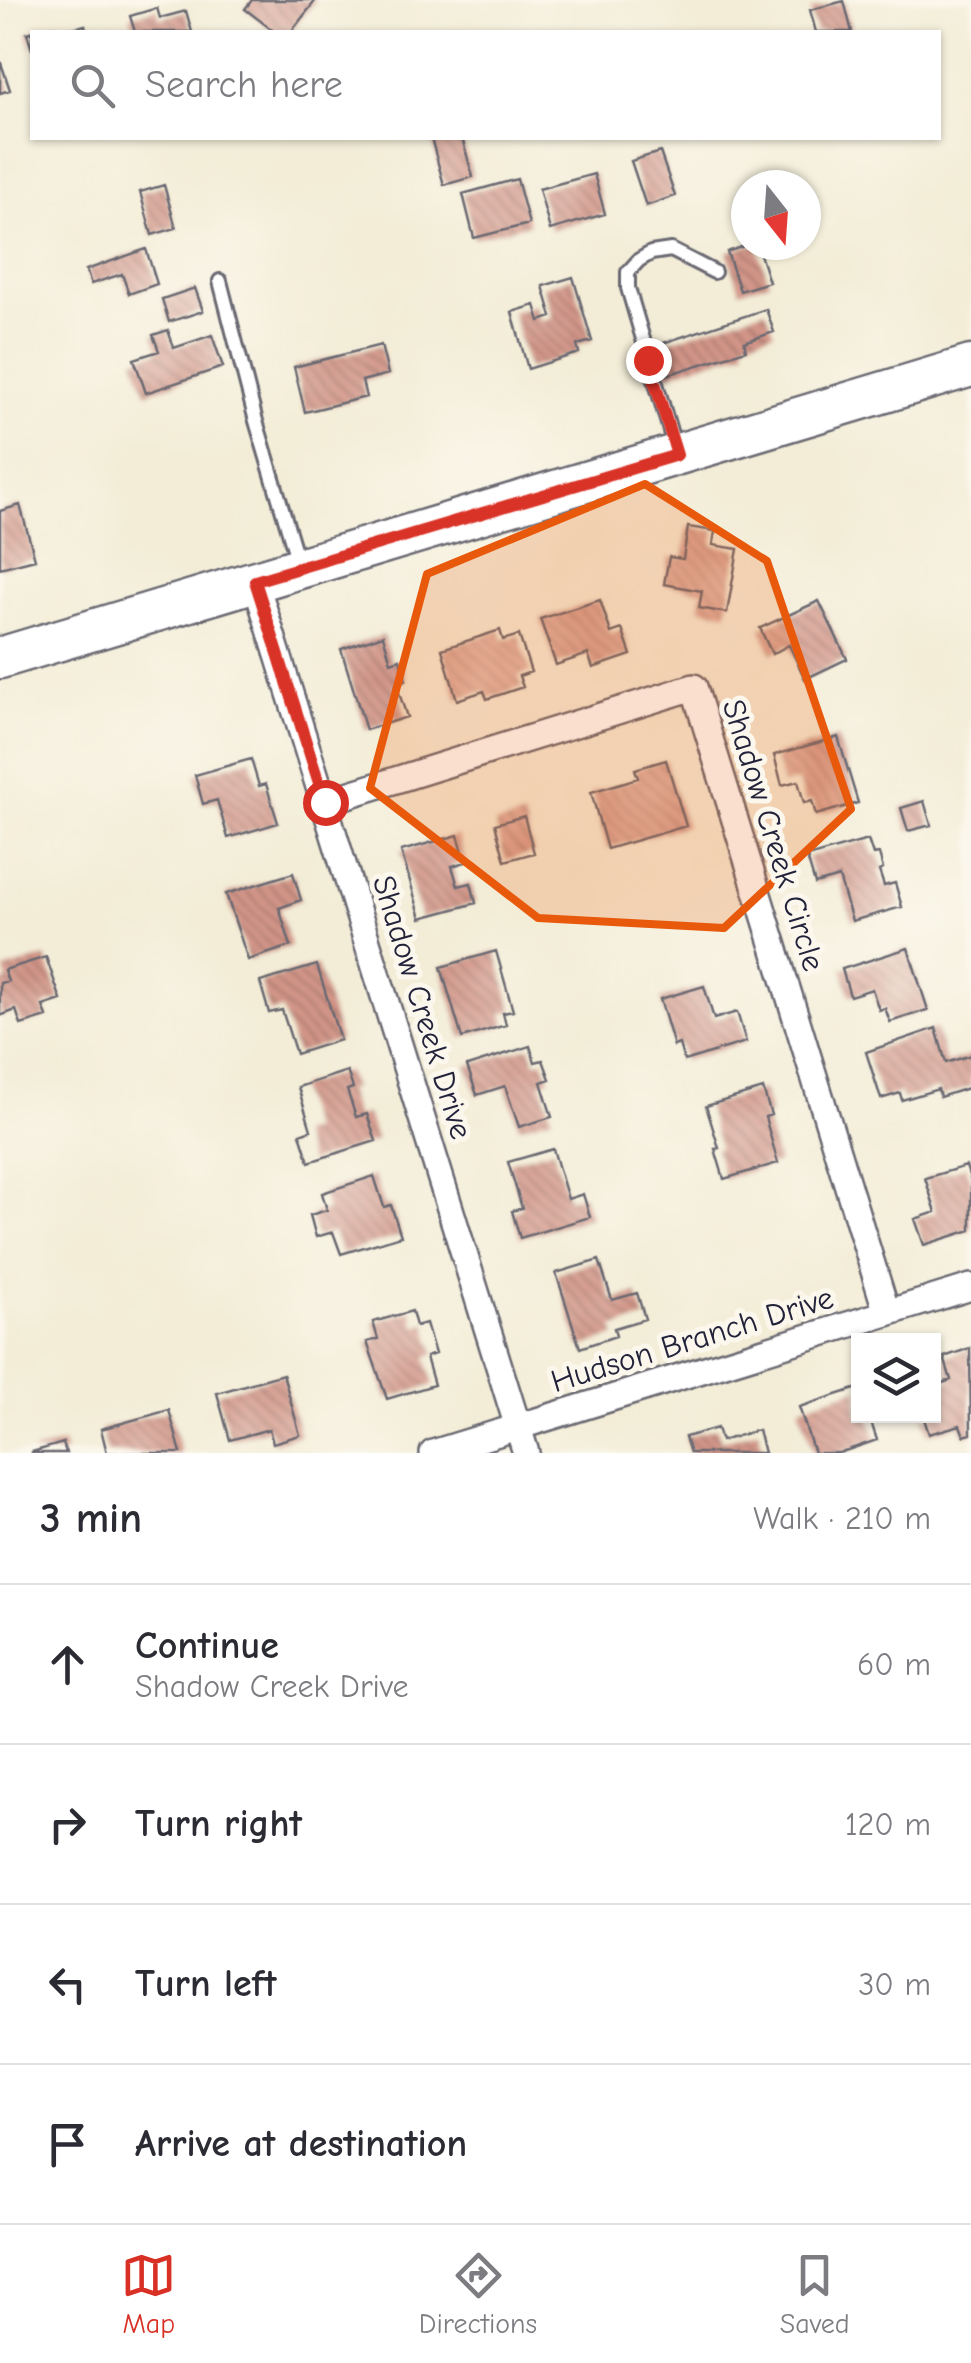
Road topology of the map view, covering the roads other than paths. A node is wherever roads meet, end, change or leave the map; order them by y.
1 (714, 272) dead end
2 (220, 281) dead end
3 (971, 366) edge
4 (677, 455) junction
5 (300, 570) junction
6 (255, 581) junction
7 (0, 658) edge
8 (325, 802) junction
9 (971, 1288) edge
10 (888, 1313) junction
11 (518, 1427) junction
12 (433, 1453) edge
13 (526, 1453) edge

1 - 4 lane
2 - 5 lane
3 - 4 main road
4 - 5 main road
5 - 6 main road
6 - 7 main road
6 - 8 street, Shadow Creek Drive
8 - 10 street, Shadow Creek Circle
8 - 11 street, Shadow Creek Drive
9 - 10 street, Hudson Branch Drive
10 - 11 street, Hudson Branch Drive
11 - 12 street, Hudson Branch Drive
11 - 13 street, Shadow Creek Drive

